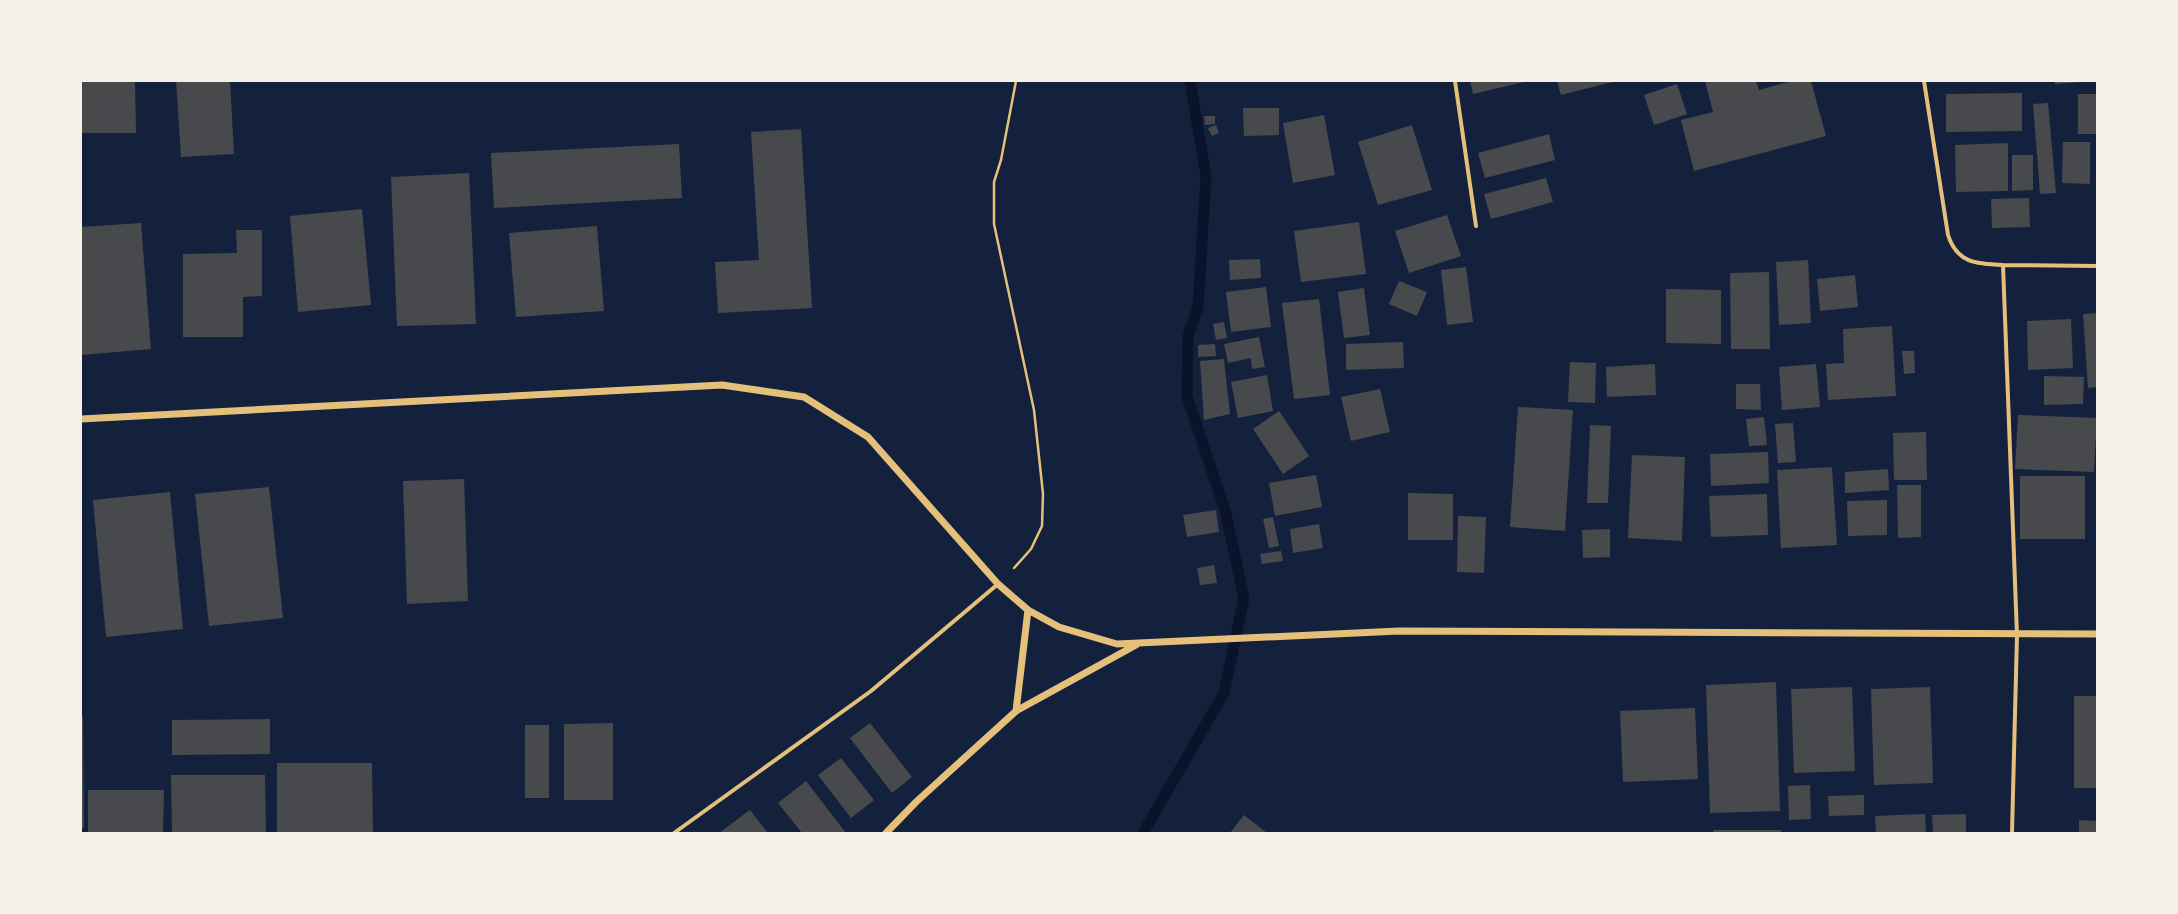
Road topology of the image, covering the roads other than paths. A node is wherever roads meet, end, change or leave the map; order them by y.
1 (1455, 81) edge
2 (1924, 81) edge
3 (1476, 226) dead end
4 (2003, 265) junction
5 (2097, 266) edge
6 (81, 419) edge
7 (998, 584) junction
8 (1028, 610) junction
9 (2097, 634) edge
10 (2017, 635) junction
11 (1137, 645) junction
12 (1016, 711) junction
13 (674, 833) edge
14 (886, 833) edge
15 (2012, 833) edge

1 - 3 street
2 - 4 street
4 - 5 street
4 - 10 street
6 - 7 street
7 - 8 street
7 - 13 street
8 - 11 street
8 - 12 street
9 - 10 street
10 - 11 street
10 - 15 street
11 - 12 street
12 - 14 street

